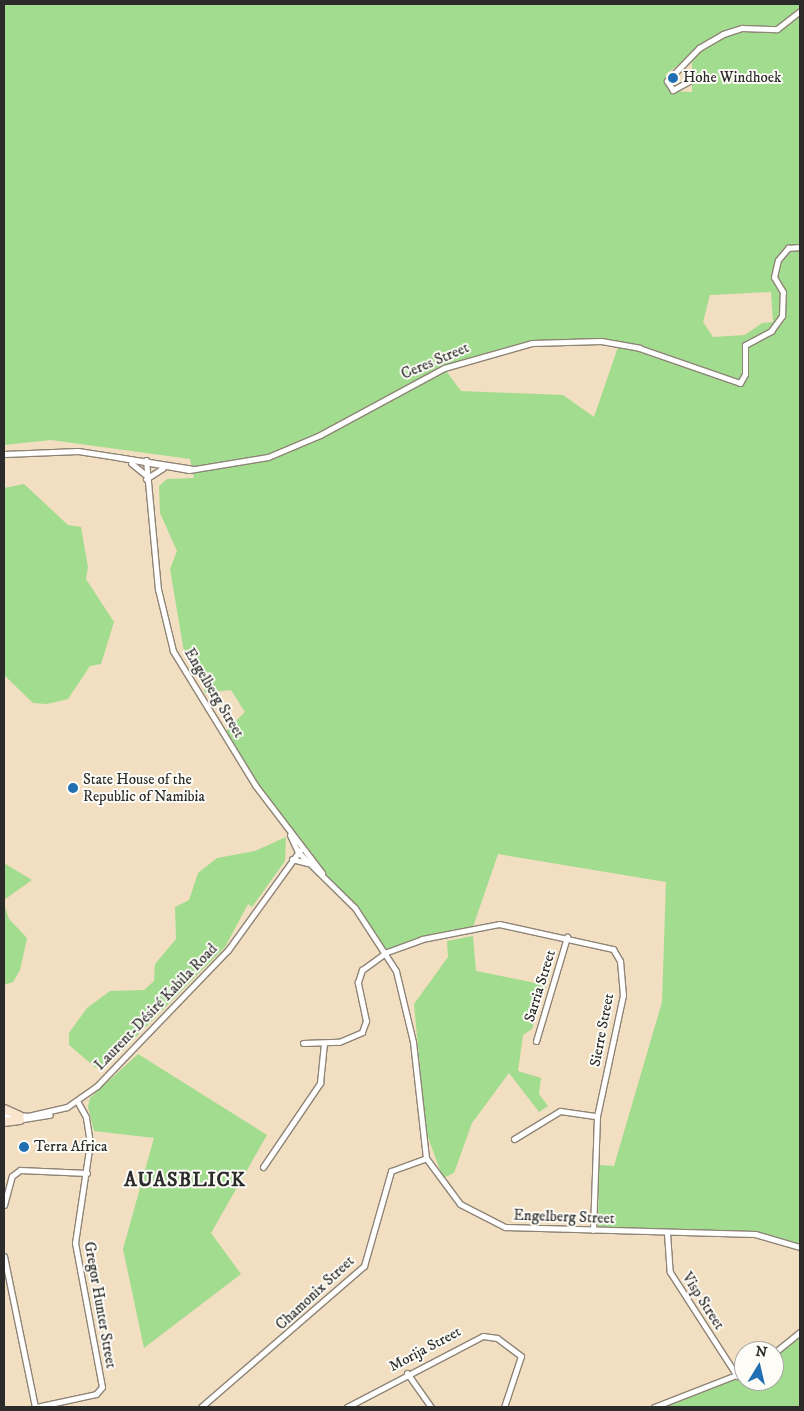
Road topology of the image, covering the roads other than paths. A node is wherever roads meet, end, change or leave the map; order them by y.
1 (800, 11) edge
2 (691, 80) dead end
3 (800, 247) edge
4 (4, 454) edge
5 (117, 457) junction
6 (130, 462) junction
7 (146, 462) junction
8 (164, 468) junction
9 (194, 469) junction
10 (146, 477) junction
11 (290, 835) junction
12 (293, 844) junction
13 (300, 850) junction
14 (291, 862) junction
15 (311, 865) junction
16 (324, 876) junction
17 (568, 937) junction
18 (387, 952) junction
19 (536, 1041) dead end
20 (303, 1043) dead end
21 (324, 1043) junction
22 (77, 1101) junction
23 (4, 1109) edge
24 (4, 1115) edge
25 (597, 1116) junction
26 (20, 1118) junction
27 (4, 1120) edge
28 (514, 1138) dead end
29 (426, 1158) junction
30 (263, 1167) dead end
31 (87, 1173) junction
32 (4, 1206) edge
33 (593, 1230) junction
34 (667, 1233) junction
35 (800, 1247) edge
36 (4, 1256) edge
37 (800, 1332) edge
38 (784, 1346) edge
39 (734, 1371) edge
40 (407, 1373) junction
41 (734, 1377) edge
42 (36, 1407) edge
43 (201, 1407) edge
44 (347, 1407) edge
45 (431, 1407) edge
46 (504, 1407) edge
47 (654, 1407) edge

1 - 2 street
3 - 9 street, Ceres Street
4 - 5 street, Ceres Street
5 - 6 street, Ceres Street
5 - 7 street, Ceres Street
6 - 7 street, Ceres Street
6 - 10 street
7 - 8 street, Ceres Street
7 - 9 street, Ceres Street
7 - 10 street, Engelberg Street
8 - 9 street, Ceres Street
8 - 10 street
10 - 11 street, Engelberg Street
11 - 12 street, Engelberg Street
11 - 13 street, Engelberg Street
12 - 13 street, Engelberg Street
12 - 14 street
13 - 14 street, Laurent-Désiré Kabila Road
13 - 15 street, Engelberg Street
13 - 16 street, Engelberg Street
14 - 15 street
14 - 22 street, Laurent-Désiré Kabila Road
15 - 16 street, Engelberg Street
16 - 18 street, Engelberg Street
17 - 18 street, Sierre Street
17 - 19 street, Sarria Street
17 - 25 street, Sierre Street
18 - 21 street
18 - 29 street, Engelberg Street
20 - 21 street
21 - 30 street
22 - 26 street, Laurent-Désiré Kabila Road
22 - 31 street, Gregor Hunter Street
23 - 26 main road
24 - 26 street, Laurent-Désiré Kabila Road
25 - 28 street
25 - 33 street, Sierre Street
26 - 27 main road
29 - 33 street, Engelberg Street
29 - 43 street, Chamonix Street
31 - 32 street
31 - 42 street, Gregor Hunter Street
33 - 34 street, Engelberg Street
34 - 35 street, Engelberg Street
34 - 39 street, Visp Street
36 - 42 street
37 - 38 street
40 - 44 street, Morija Street
40 - 45 street
40 - 46 street, Morija Street
41 - 47 street

